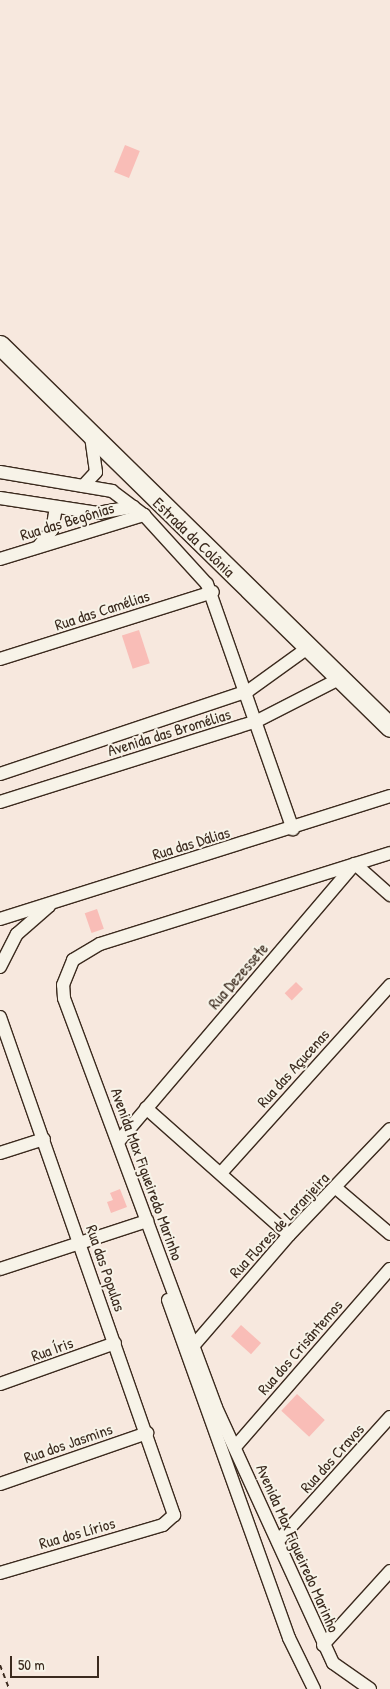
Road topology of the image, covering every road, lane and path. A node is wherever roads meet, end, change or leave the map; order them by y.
1 (0, 345) edge
2 (91, 436) junction
3 (0, 472) edge
4 (83, 486) junction
5 (0, 498) edge
6 (133, 507) junction
7 (56, 508) junction
8 (144, 515) junction
9 (38, 547) junction
10 (0, 559) edge
11 (213, 592) junction
12 (309, 647) junction
13 (0, 660) edge
14 (341, 678) junction
15 (248, 691) junction
16 (257, 721) junction
17 (390, 727) edge
18 (0, 774) edge
19 (390, 796) edge
20 (0, 802) edge
21 (293, 829) junction
22 (390, 853) edge
23 (356, 864) junction
24 (390, 895) edge
25 (53, 902) junction
26 (0, 919) edge
27 (0, 967) edge
28 (390, 985) edge
29 (0, 1017) edge
30 (3, 1038) edge
31 (146, 1108) junction
32 (390, 1130) edge
33 (44, 1139) junction
34 (118, 1142) junction
35 (0, 1153) edge
36 (221, 1173) junction
37 (336, 1188) junction
38 (144, 1223) junction
39 (390, 1234) edge
40 (290, 1235) junction
41 (80, 1244) junction
42 (0, 1269) edge
43 (390, 1269) edge
44 (114, 1344) junction
45 (194, 1345) junction
46 (0, 1384) edge
47 (390, 1417) edge
48 (146, 1433) junction
49 (235, 1446) junction
50 (0, 1484) edge
51 (163, 1525) joint
52 (278, 1541) junction
53 (390, 1571) edge
54 (0, 1573) edge
55 (323, 1645) junction
56 (0, 1665) edge
57 (9, 1689) edge
58 (314, 1689) edge
59 (370, 1689) edge

1 - 2 main road, Estrada da Colônia
2 - 4 street
2 - 12 main road, Estrada da Colônia
3 - 4 street
4 - 6 street
5 - 7 street
6 - 7 street
6 - 8 street
7 - 9 street
8 - 9 street, Rua das Begônias
8 - 11 street
9 - 10 street, Rua das Begônias
11 - 13 street, Rua das Camélias
11 - 15 street
12 - 14 main road, Estrada da Colônia
12 - 15 street, Avenida das Bromélias
14 - 16 street, Avenida das Bromélias
14 - 17 main road, Estrada da Colônia
15 - 16 street
15 - 18 street, Avenida das Bromélias
16 - 20 street, Avenida das Bromélias
16 - 21 street
19 - 21 street, Rua das Dálias
21 - 25 street, Rua das Dálias
22 - 23 street, Avenida Max Figueiredo Marinho
23 - 24 street
23 - 31 street, Rua Dezessete
23 - 34 street, Avenida Max Figueiredo Marinho
25 - 26 street, Rua das Dálias
25 - 27 street
28 - 36 street, Rua das Açucenas
29 - 30 street, Rua das Populas
30 - 33 street, Rua das Populas
31 - 34 street, Rua Dezessete
31 - 36 street
32 - 37 street, Rua Flores de Laranjeira
33 - 35 street
33 - 41 street, Rua das Populas
34 - 38 street, Avenida Max Figueiredo Marinho
36 - 40 street
37 - 39 street
37 - 40 street, Rua Flores de Laranjeira
38 - 41 street
38 - 45 street, Avenida Max Figueiredo Marinho
38 - 58 street
40 - 45 street, Rua Flores de Laranjeira
41 - 42 street
41 - 44 street, Rua das Populas
43 - 49 street, Rua dos Crisântemos
44 - 46 street, Rua Íris
44 - 48 street, Rua das Populas
45 - 49 street, Avenida Max Figueiredo Marinho
47 - 52 street, Rua dos Cravos
48 - 50 street, Rua dos Jasmins
48 - 51 street, Rua das Populas
49 - 52 street, Avenida Max Figueiredo Marinho
51 - 54 street, Rua dos Lírios
52 - 55 street, Avenida Max Figueiredo Marinho
53 - 55 street
55 - 59 street, Avenida Max Figueiredo Marinho
56 - 57 path

